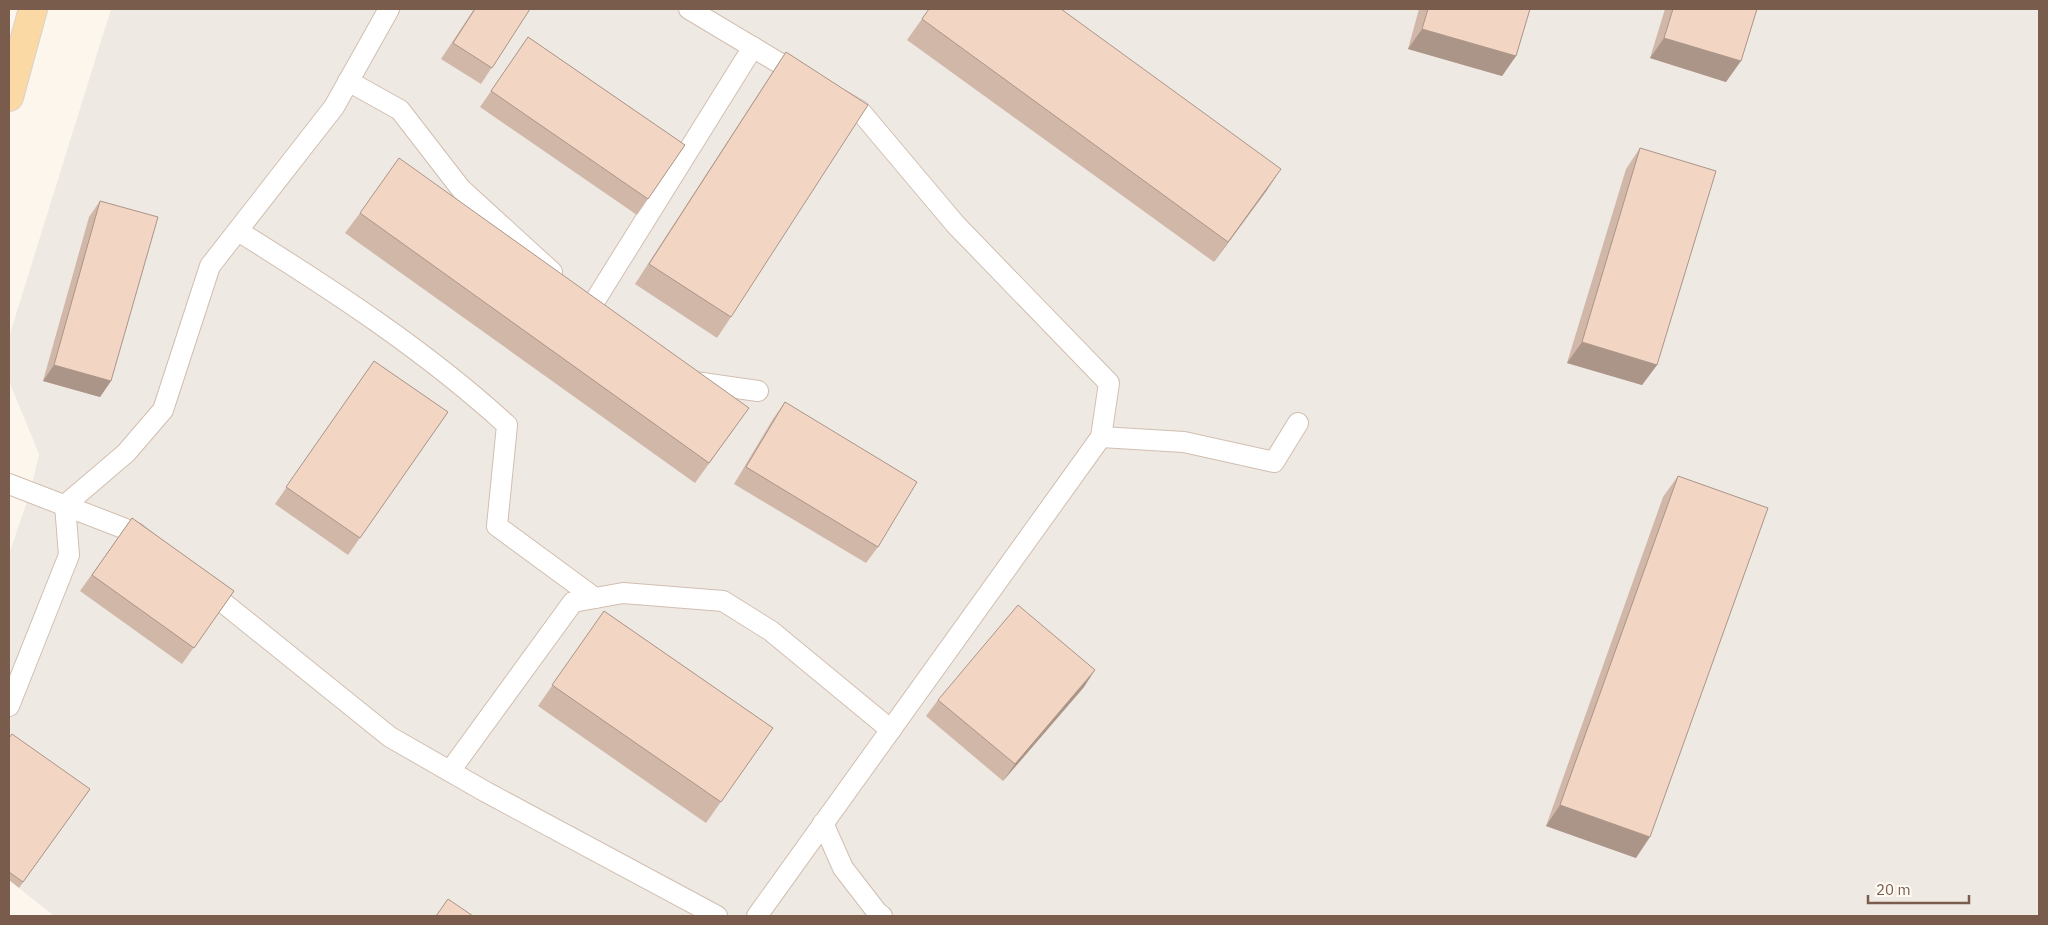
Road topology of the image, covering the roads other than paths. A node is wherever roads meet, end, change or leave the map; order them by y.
1 (33, 9) edge
2 (390, 9) edge
3 (689, 9) edge
4 (753, 47) junction
5 (348, 81) junction
6 (9, 97) edge
7 (238, 231) junction
8 (579, 296) junction
9 (606, 320) edge
10 (674, 378) edge
11 (758, 391) dead end
12 (1298, 423) dead end
13 (1100, 437) junction
14 (9, 484) edge
15 (65, 506) junction
16 (159, 551) edge
17 (190, 576) edge
18 (595, 598) junction
19 (9, 706) edge
20 (891, 730) junction
21 (450, 771) junction
22 (823, 823) junction
23 (771, 907) edge
24 (717, 916) edge
25 (756, 916) edge
26 (882, 916) edge

1 - 6 main road
2 - 5 lane
3 - 4 lane
4 - 8 lane
4 - 13 lane
5 - 7 lane
5 - 8 lane
7 - 15 lane
7 - 18 lane
8 - 9 lane
10 - 11 lane
12 - 13 lane
13 - 20 lane
14 - 15 lane
15 - 16 lane
15 - 19 lane
17 - 21 lane
18 - 20 lane
18 - 21 lane
20 - 22 lane
21 - 24 lane
22 - 23 lane
22 - 26 lane
23 - 25 lane

